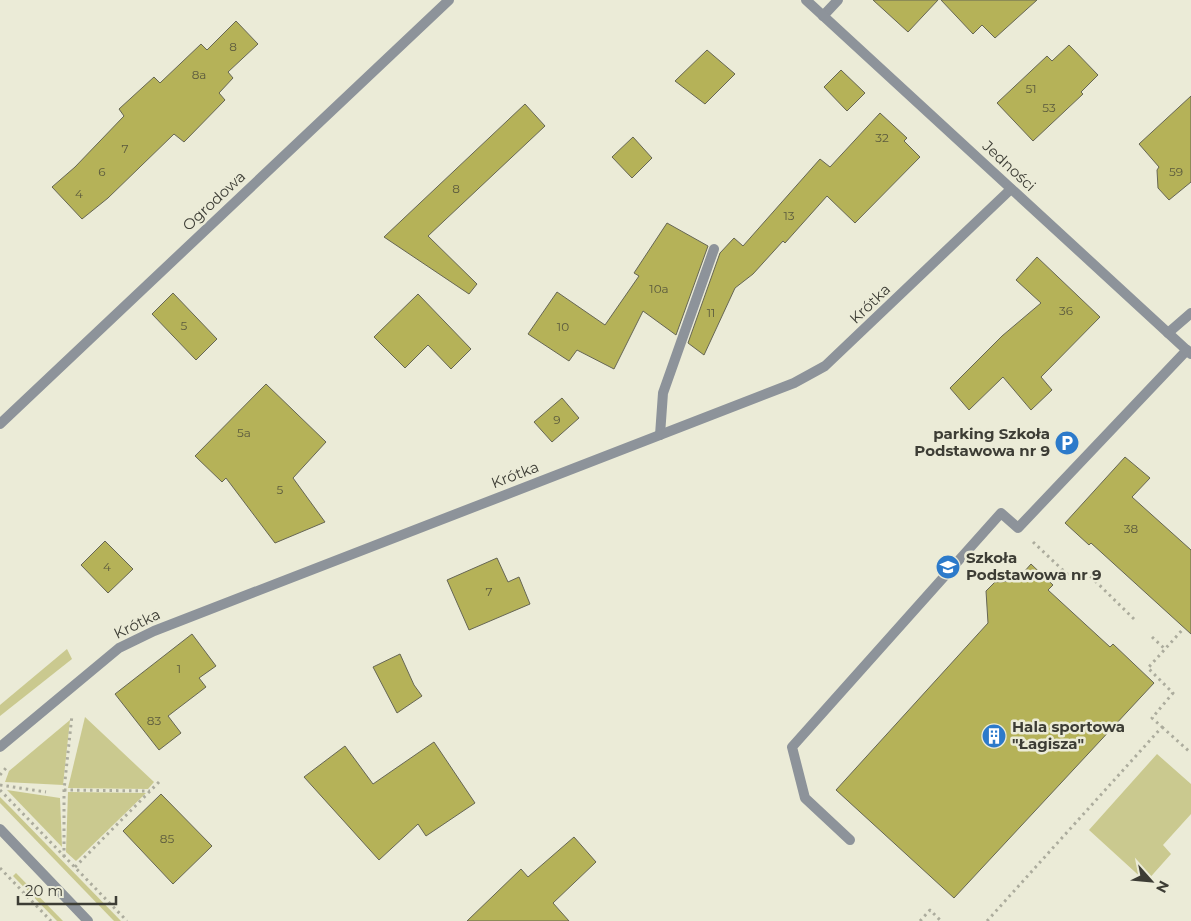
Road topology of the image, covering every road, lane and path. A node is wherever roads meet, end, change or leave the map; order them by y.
1 (449, 0) edge
2 (806, 0) edge
3 (838, 0) edge
4 (823, 16) junction
5 (1011, 189) junction
6 (714, 249) dead end
7 (1191, 313) edge
8 (1168, 333) junction
9 (1189, 352) edge
10 (0, 424) edge
11 (660, 435) junction
12 (1018, 528) junction
13 (1136, 620) dead end
14 (1184, 628) dead end
15 (1152, 637) dead end
16 (1165, 649) junction
17 (64, 719) dead end
18 (1162, 727) junction
19 (0, 747) edge
20 (1191, 753) edge
21 (11, 763) dead end
22 (0, 775) edge
23 (161, 780) dead end
24 (0, 785) edge
25 (0, 790) edge
26 (64, 790) junction
27 (151, 791) junction
28 (46, 792) dead end
29 (0, 829) edge
30 (850, 840) dead end
31 (64, 856) junction
32 (74, 867) junction
33 (0, 868) edge
34 (51, 921) edge
35 (88, 921) edge
36 (127, 921) edge
37 (920, 921) edge
38 (941, 921) edge
39 (987, 921) edge

1 - 10 street, Ogrodowa
2 - 4 street, Jedności
3 - 4 street
4 - 5 street, Jedności
5 - 8 street, Jedności
5 - 11 street, Krótka
6 - 11 street
7 - 8 street
8 - 9 street, Jedności
9 - 12 street
11 - 19 street, Krótka
12 - 13 path
12 - 30 street
14 - 16 path
15 - 16 path
16 - 18 path
17 - 26 path
18 - 20 path
18 - 39 path
21 - 22 path
23 - 27 path
24 - 28 path
25 - 31 path
26 - 27 path
26 - 31 path
27 - 32 path
29 - 35 street
31 - 32 path
32 - 36 path
33 - 34 path
37 - 38 path

